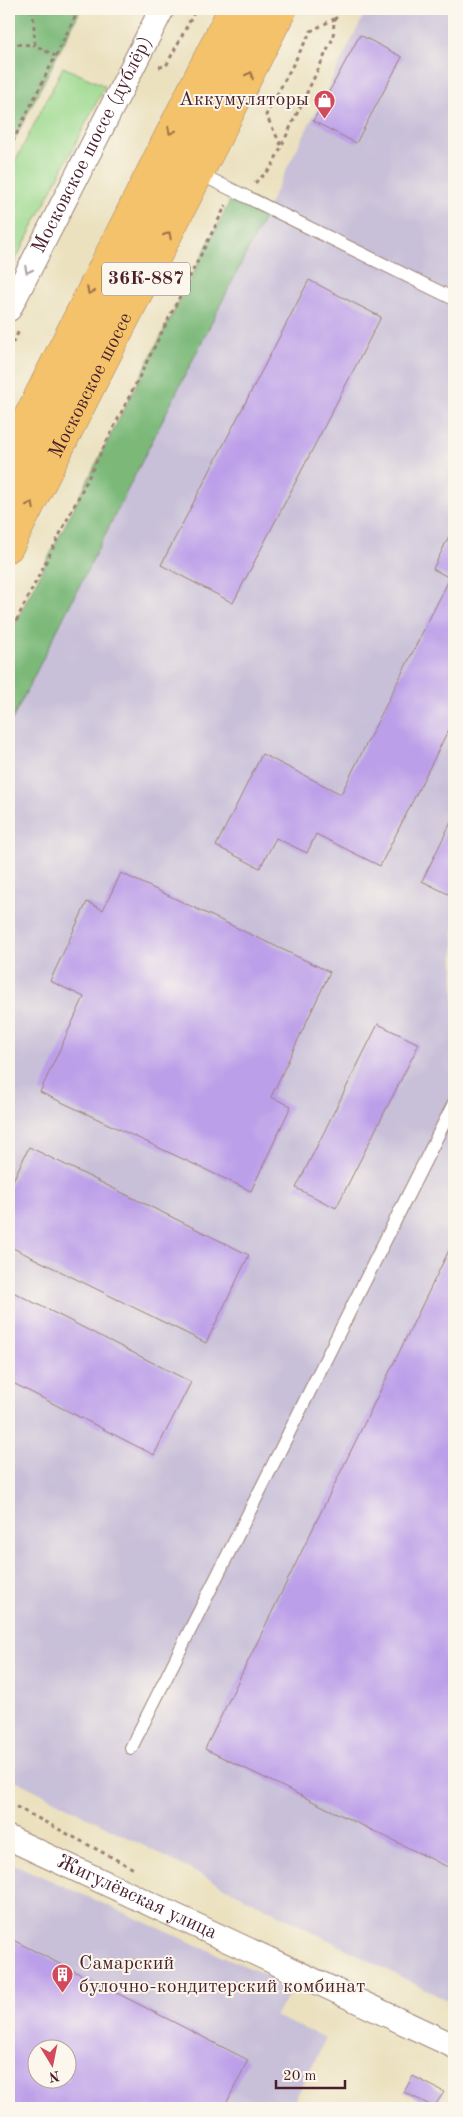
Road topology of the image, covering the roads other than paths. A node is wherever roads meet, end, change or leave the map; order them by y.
1 (162, 9) edge
2 (232, 9) edge
3 (258, 9) edge
4 (283, 9) edge
5 (189, 169) junction
6 (454, 299) edge
7 (9, 309) edge
8 (9, 454) edge
9 (9, 497) edge
10 (9, 548) edge
11 (454, 1103) edge
12 (131, 1748) dead end
13 (9, 1838) edge
14 (454, 2046) edge

1 -> 7 street, Московское шоссе (дублёр)
2 -> 8 main road, 36К-887
3 - 5 main road, Московское шоссе / 36К-887
5 -> 4 main road, Московское шоссе / 36К-887
5 - 6 lane
5 - 9 main road, Московское шоссе / 36К-887
10 -> 5 main road, Московское шоссе / 36К-887
11 - 12 lane
13 - 14 street, Жигулёвская улица

